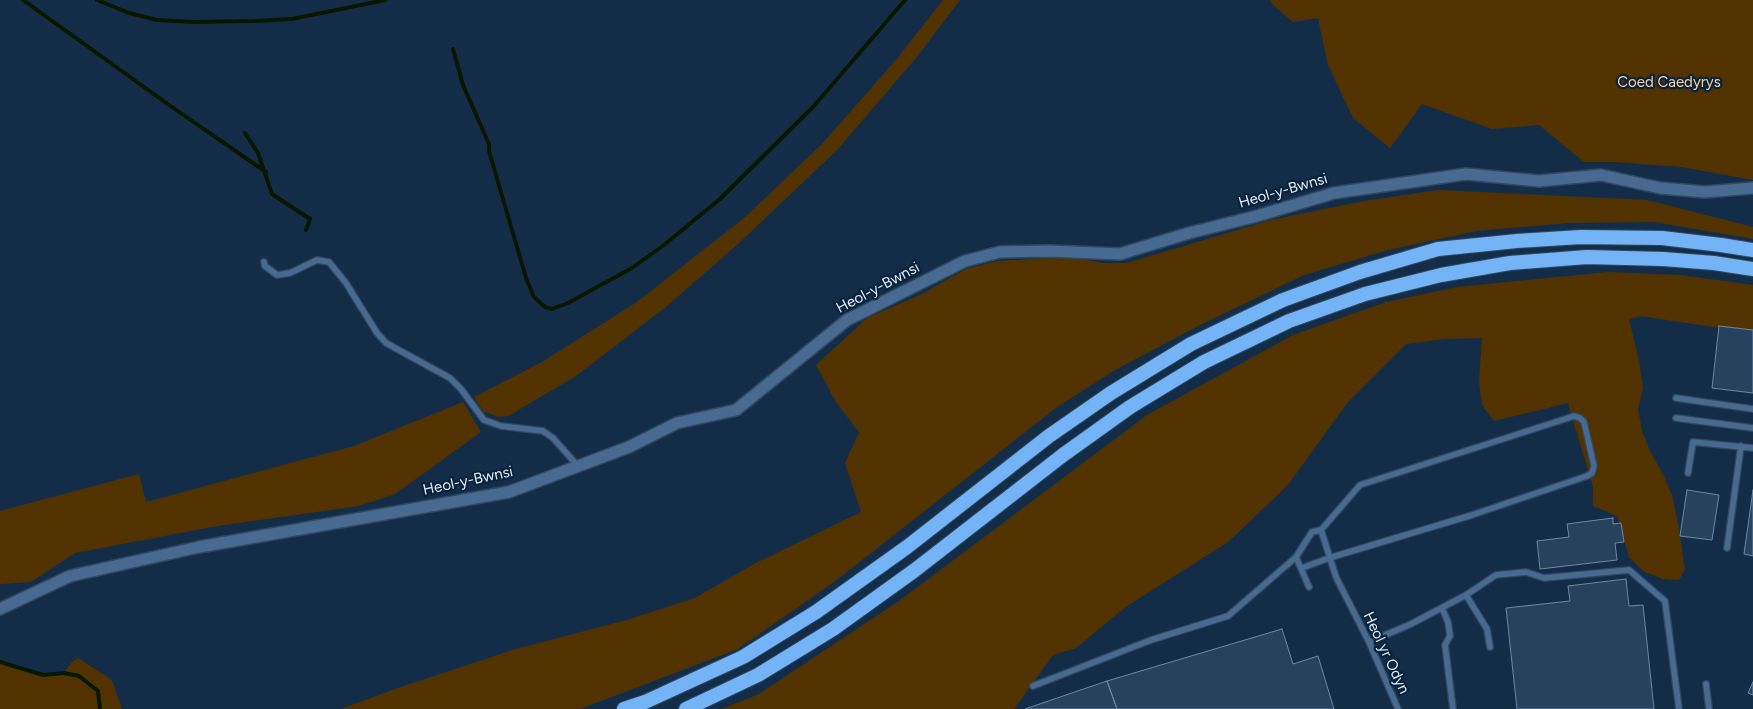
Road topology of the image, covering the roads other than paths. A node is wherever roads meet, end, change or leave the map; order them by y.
1 (1753, 188) edge
2 (1753, 250) edge
3 (264, 262) dead end
4 (1753, 269) edge
5 (1676, 398) dead end
6 (1753, 409) edge
7 (1676, 418) dead end
8 (1753, 428) edge
9 (1741, 446) junction
10 (1753, 448) edge
11 (578, 466) junction
12 (1688, 473) dead end
13 (1321, 530) junction
14 (1727, 548) dead end
15 (1296, 557) junction
16 (1329, 558) junction
17 (1302, 568) junction
18 (1309, 587) dead end
19 (1466, 596) junction
20 (1442, 608) junction
21 (0, 609) edge
22 (1369, 642) junction
23 (1490, 647) dead end
24 (1706, 684) dead end
25 (1033, 686) dead end
26 (624, 709) edge
27 (686, 709) edge
28 (1398, 709) edge
29 (1453, 709) edge
30 (1679, 709) edge
31 (1709, 709) edge

1 - 11 street, Heol-y-Bwnsi
2 - 26 highway
3 - 11 lane
4 - 27 highway
5 - 6 lane
7 - 8 lane
9 - 10 lane
9 - 12 lane
9 - 14 lane
11 - 21 street, Heol-y-Bwnsi
13 - 15 lane
13 - 16 lane, Heol yr Odyn
13 - 16 lane
15 - 17 lane
15 - 25 lane
16 - 17 lane
16 - 22 lane, Heol yr Odyn
17 - 18 lane
19 - 20 lane
19 - 23 lane
19 - 30 lane
20 - 22 lane
20 - 29 lane
22 - 28 lane, Heol yr Odyn
24 - 31 lane

